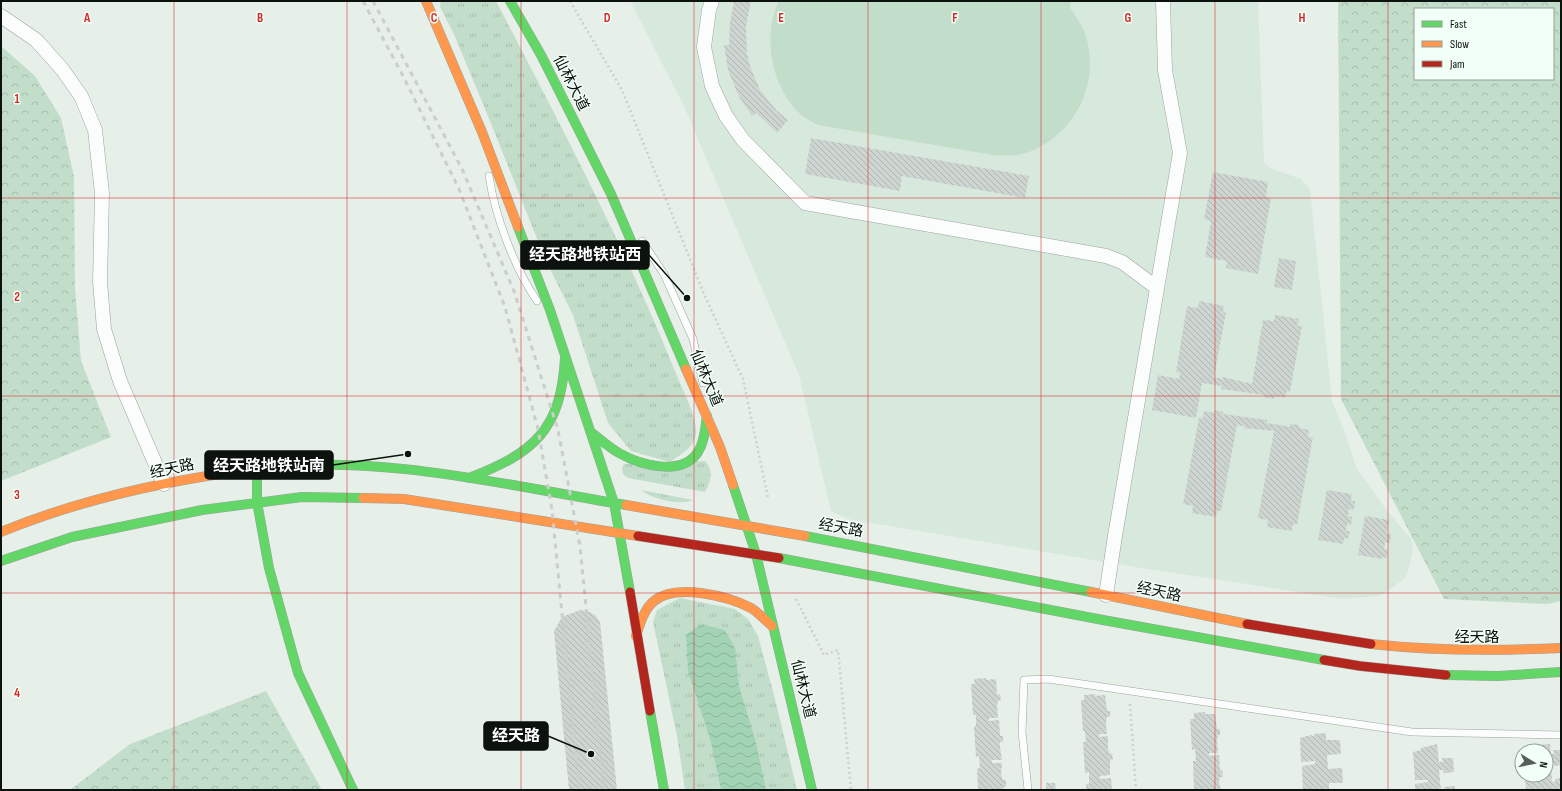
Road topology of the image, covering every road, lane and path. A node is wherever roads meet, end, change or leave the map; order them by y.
1 (426, 1) edge
2 (510, 1) edge
3 (570, 1) edge
4 (712, 1) edge
5 (1163, 1) edge
6 (1, 16) edge
7 (482, 132) junction
8 (611, 194) junction
9 (1157, 288) junction
10 (558, 333) junction
11 (565, 356) junction
12 (707, 416) junction
13 (592, 433) junction
14 (720, 447) junction
15 (257, 468) junction
16 (466, 479) junction
17 (164, 484) junction
18 (768, 498) dead end
19 (258, 502) junction
20 (614, 503) junction
21 (747, 524) junction
22 (1, 532) edge
23 (620, 533) junction
24 (756, 554) junction
25 (1, 561) edge
26 (1106, 595) junction
27 (796, 599) dead end
28 (772, 626) junction
29 (636, 636) junction
30 (1561, 648) edge
31 (1561, 672) edge
32 (1130, 704) dead end
33 (1561, 735) edge
34 (353, 790) edge
35 (664, 790) edge
36 (812, 790) edge
37 (851, 790) edge
38 (1028, 790) edge
39 (1136, 790) edge

1 - 7 main road
2 - 8 main road, 仙林大道
3 - 18 path
4 - 9 street
5 - 9 street
6 - 17 street
7 - 10 main road
7 - 10 lane
8 - 12 main road, 仙林大道
8 - 14 lane
9 - 26 street
10 - 11 main road
11 - 13 main road
11 - 16 main road
12 - 13 main road
12 - 14 main road, 仙林大道
13 - 20 main road
14 - 21 main road, 仙林大道
15 - 16 main road, 经天路
15 - 17 main road, 经天路
15 - 19 main road
16 - 20 main road, 经天路
17 - 22 main road, 经天路
19 - 23 main road
19 - 25 main road
19 - 34 main road
20 - 21 main road, 经天路
20 - 23 main road
21 - 24 main road, 仙林大道
21 - 26 main road, 经天路
23 - 24 main road
23 - 29 main road
24 - 28 main road, 仙林大道
24 - 31 main road
26 - 30 main road, 经天路
27 - 37 path
28 - 29 main road
28 - 36 main road, 仙林大道
29 - 35 main road
32 - 39 path
33 - 38 lane

